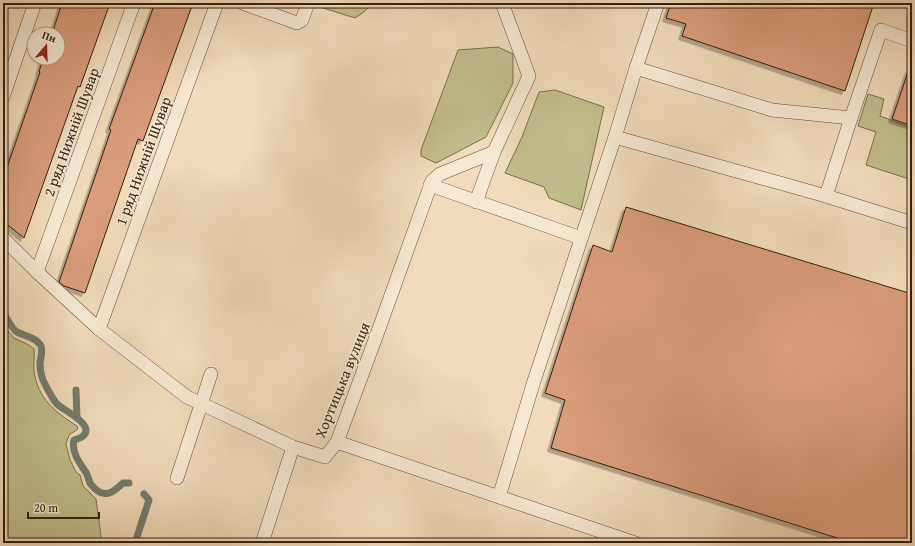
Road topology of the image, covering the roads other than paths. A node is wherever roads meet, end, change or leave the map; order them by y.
1 (35, 3) edge
2 (134, 3) edge
3 (217, 3) edge
4 (242, 3) edge
5 (308, 3) edge
6 (502, 3) edge
7 (658, 3) edge
8 (912, 41) edge
9 (636, 68) junction
10 (3, 97) edge
11 (851, 118) junction
12 (615, 137) junction
13 (494, 152) junction
14 (430, 185) junction
15 (826, 196) junction
16 (476, 202) junction
17 (912, 223) edge
18 (3, 238) edge
19 (581, 238) junction
20 (37, 272) junction
21 (99, 329) junction
22 (211, 374) dead end
23 (201, 404) junction
24 (337, 442) junction
25 (293, 447) junction
26 (177, 478) dead end
27 (499, 497) junction
28 (262, 543) edge
29 (635, 543) edge

1 - 10 lane
2 - 20 lane, 2 ряд Нижній Шувар
3 - 21 lane, 1 ряд Нижній Шувар
4 - 5 lane
6 - 13 lane
7 - 9 lane
8 - 11 lane
9 - 11 lane
9 - 12 lane
11 - 15 lane
12 - 15 lane
12 - 19 lane
13 - 14 lane, Хортицька вулиця
13 - 16 lane
14 - 16 lane
14 - 24 lane, Хортицька вулиця
15 - 17 lane
16 - 19 lane
18 - 20 lane, Хортицька вулиця
19 - 27 lane
20 - 21 lane, Хортицька вулиця
21 - 23 lane, Хортицька вулиця
22 - 23 lane
23 - 25 lane, Хортицька вулиця
23 - 26 lane
24 - 25 lane, Хортицька вулиця
24 - 27 lane
25 - 28 lane
27 - 29 lane

